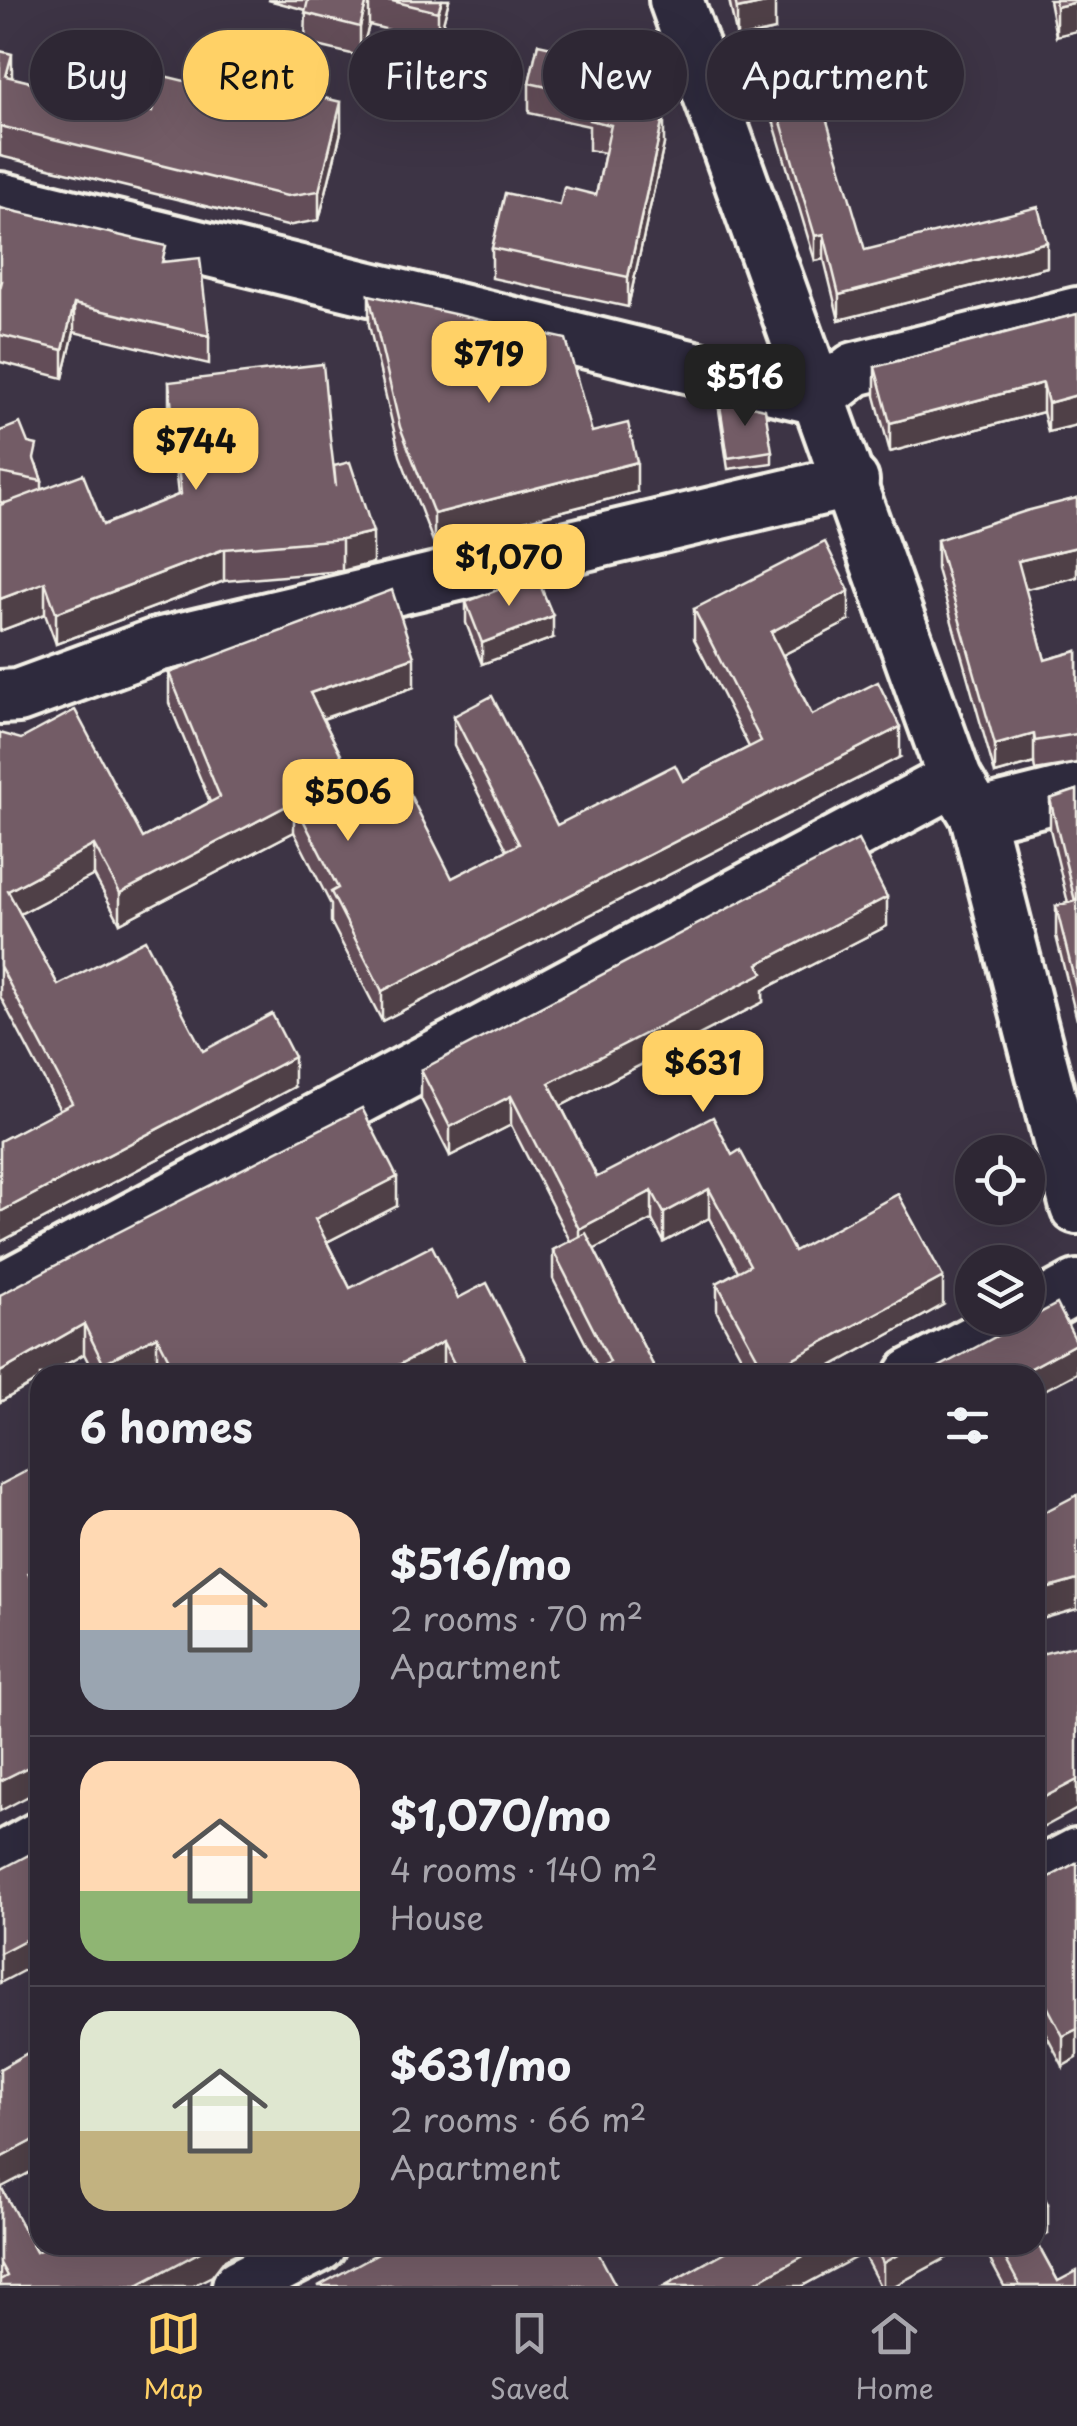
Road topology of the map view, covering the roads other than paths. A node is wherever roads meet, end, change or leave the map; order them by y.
1 (676, 0) edge
2 (0, 199) edge
3 (1077, 314) edge
4 (818, 398) junction
5 (852, 480) junction
6 (0, 697) edge
7 (1077, 791) edge
8 (966, 797) junction
9 (1077, 1207) edge
10 (1077, 1288) edge
11 (0, 1290) edge
12 (1045, 1305) edge
13 (988, 1335) edge
14 (931, 1365) edge
15 (30, 1844) edge
16 (1077, 1855) edge
17 (0, 1860) edge
18 (1045, 1872) edge
19 (299, 2255) edge
20 (239, 2286) edge

1 - 4 street
2 - 4 street
3 - 4 street
4 - 5 street
5 - 6 street
5 - 8 street
7 - 8 street
8 - 9 street
8 - 11 street
10 - 12 street
13 - 14 street
15 - 17 street
16 - 18 street
19 - 20 street

